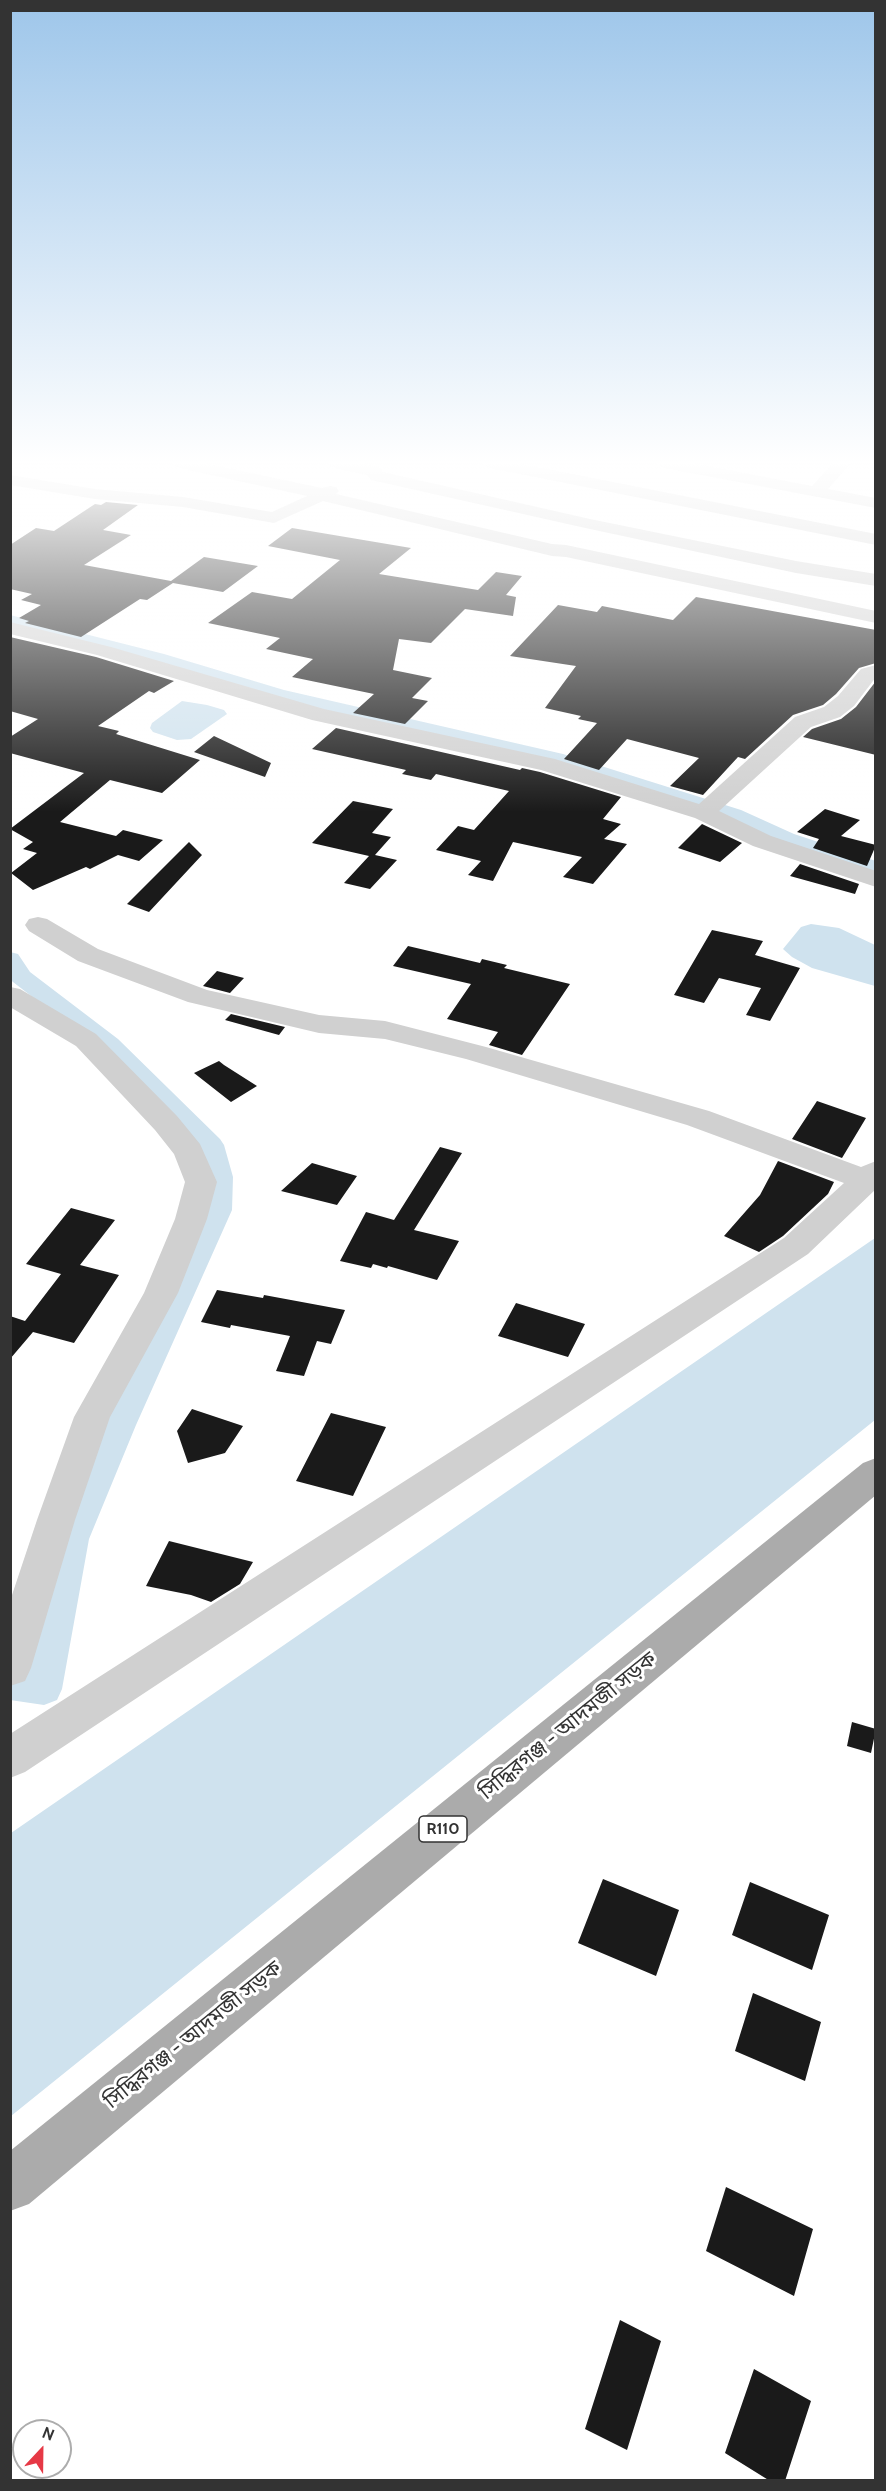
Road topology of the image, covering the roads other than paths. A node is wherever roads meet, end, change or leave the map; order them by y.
1 (699, 579) edge
2 (876, 617) edge
3 (10, 628) edge
4 (876, 670) edge
5 (703, 813) junction
6 (876, 880) edge
7 (39, 925) dead end
8 (10, 994) edge
9 (871, 1175) edge
10 (876, 1473) edge
11 (11, 1663) edge
12 (10, 1758) edge
13 (10, 2185) edge

1 - 2 street
3 - 5 street
4 - 5 street
5 - 6 street
7 - 9 street
8 - 11 street
9 - 12 street
10 - 13 main road, সিদ্ধিরগঞ্জ - আদমজী সড়ক / R110

